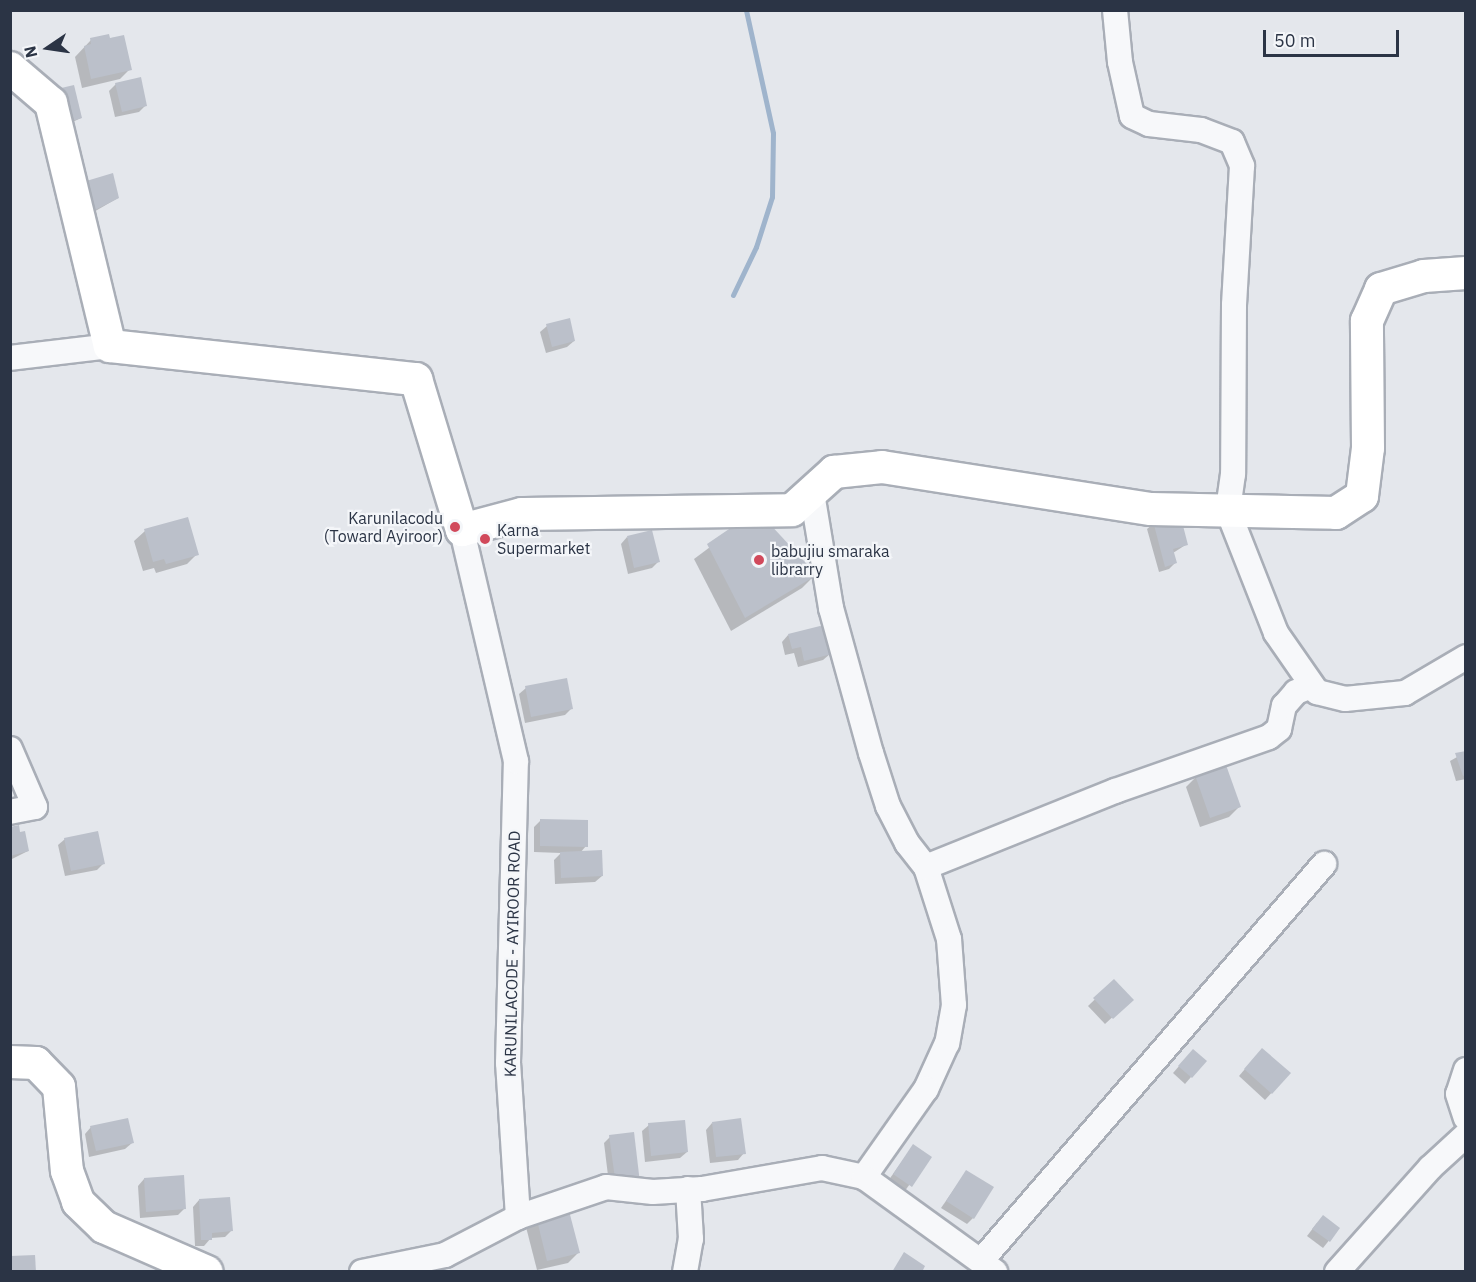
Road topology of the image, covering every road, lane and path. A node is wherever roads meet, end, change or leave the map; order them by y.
1 (1115, 10) edge
2 (10, 68) edge
3 (1466, 273) edge
4 (110, 346) junction
5 (10, 357) edge
6 (812, 493) junction
7 (1228, 511) junction
8 (462, 530) junction
9 (1466, 657) edge
10 (1312, 686) junction
11 (10, 749) edge
12 (10, 812) edge
13 (1324, 864) dead end
14 (926, 867) junction
15 (10, 1062) edge
16 (1466, 1070) edge
17 (1466, 1118) edge
18 (1466, 1135) edge
19 (864, 1177) junction
20 (688, 1189) junction
21 (518, 1217) junction
22 (988, 1266) edge
23 (207, 1272) edge
24 (362, 1272) edge
25 (685, 1272) edge
26 (1337, 1272) edge

1 - 7 street
2 - 4 main road
3 - 7 main road
4 - 5 street
4 - 8 main road
6 - 7 main road
6 - 8 main road
6 - 14 street
7 - 10 street
8 - 21 street, KARUNILACODE - AYIROOR ROAD
9 - 10 street
10 - 14 street
11 - 12 street
13 - 22 street
14 - 19 street
15 - 23 main road
16 - 17 street
18 - 26 street
19 - 20 street
19 - 22 street
20 - 21 street
20 - 25 street
21 - 24 street

